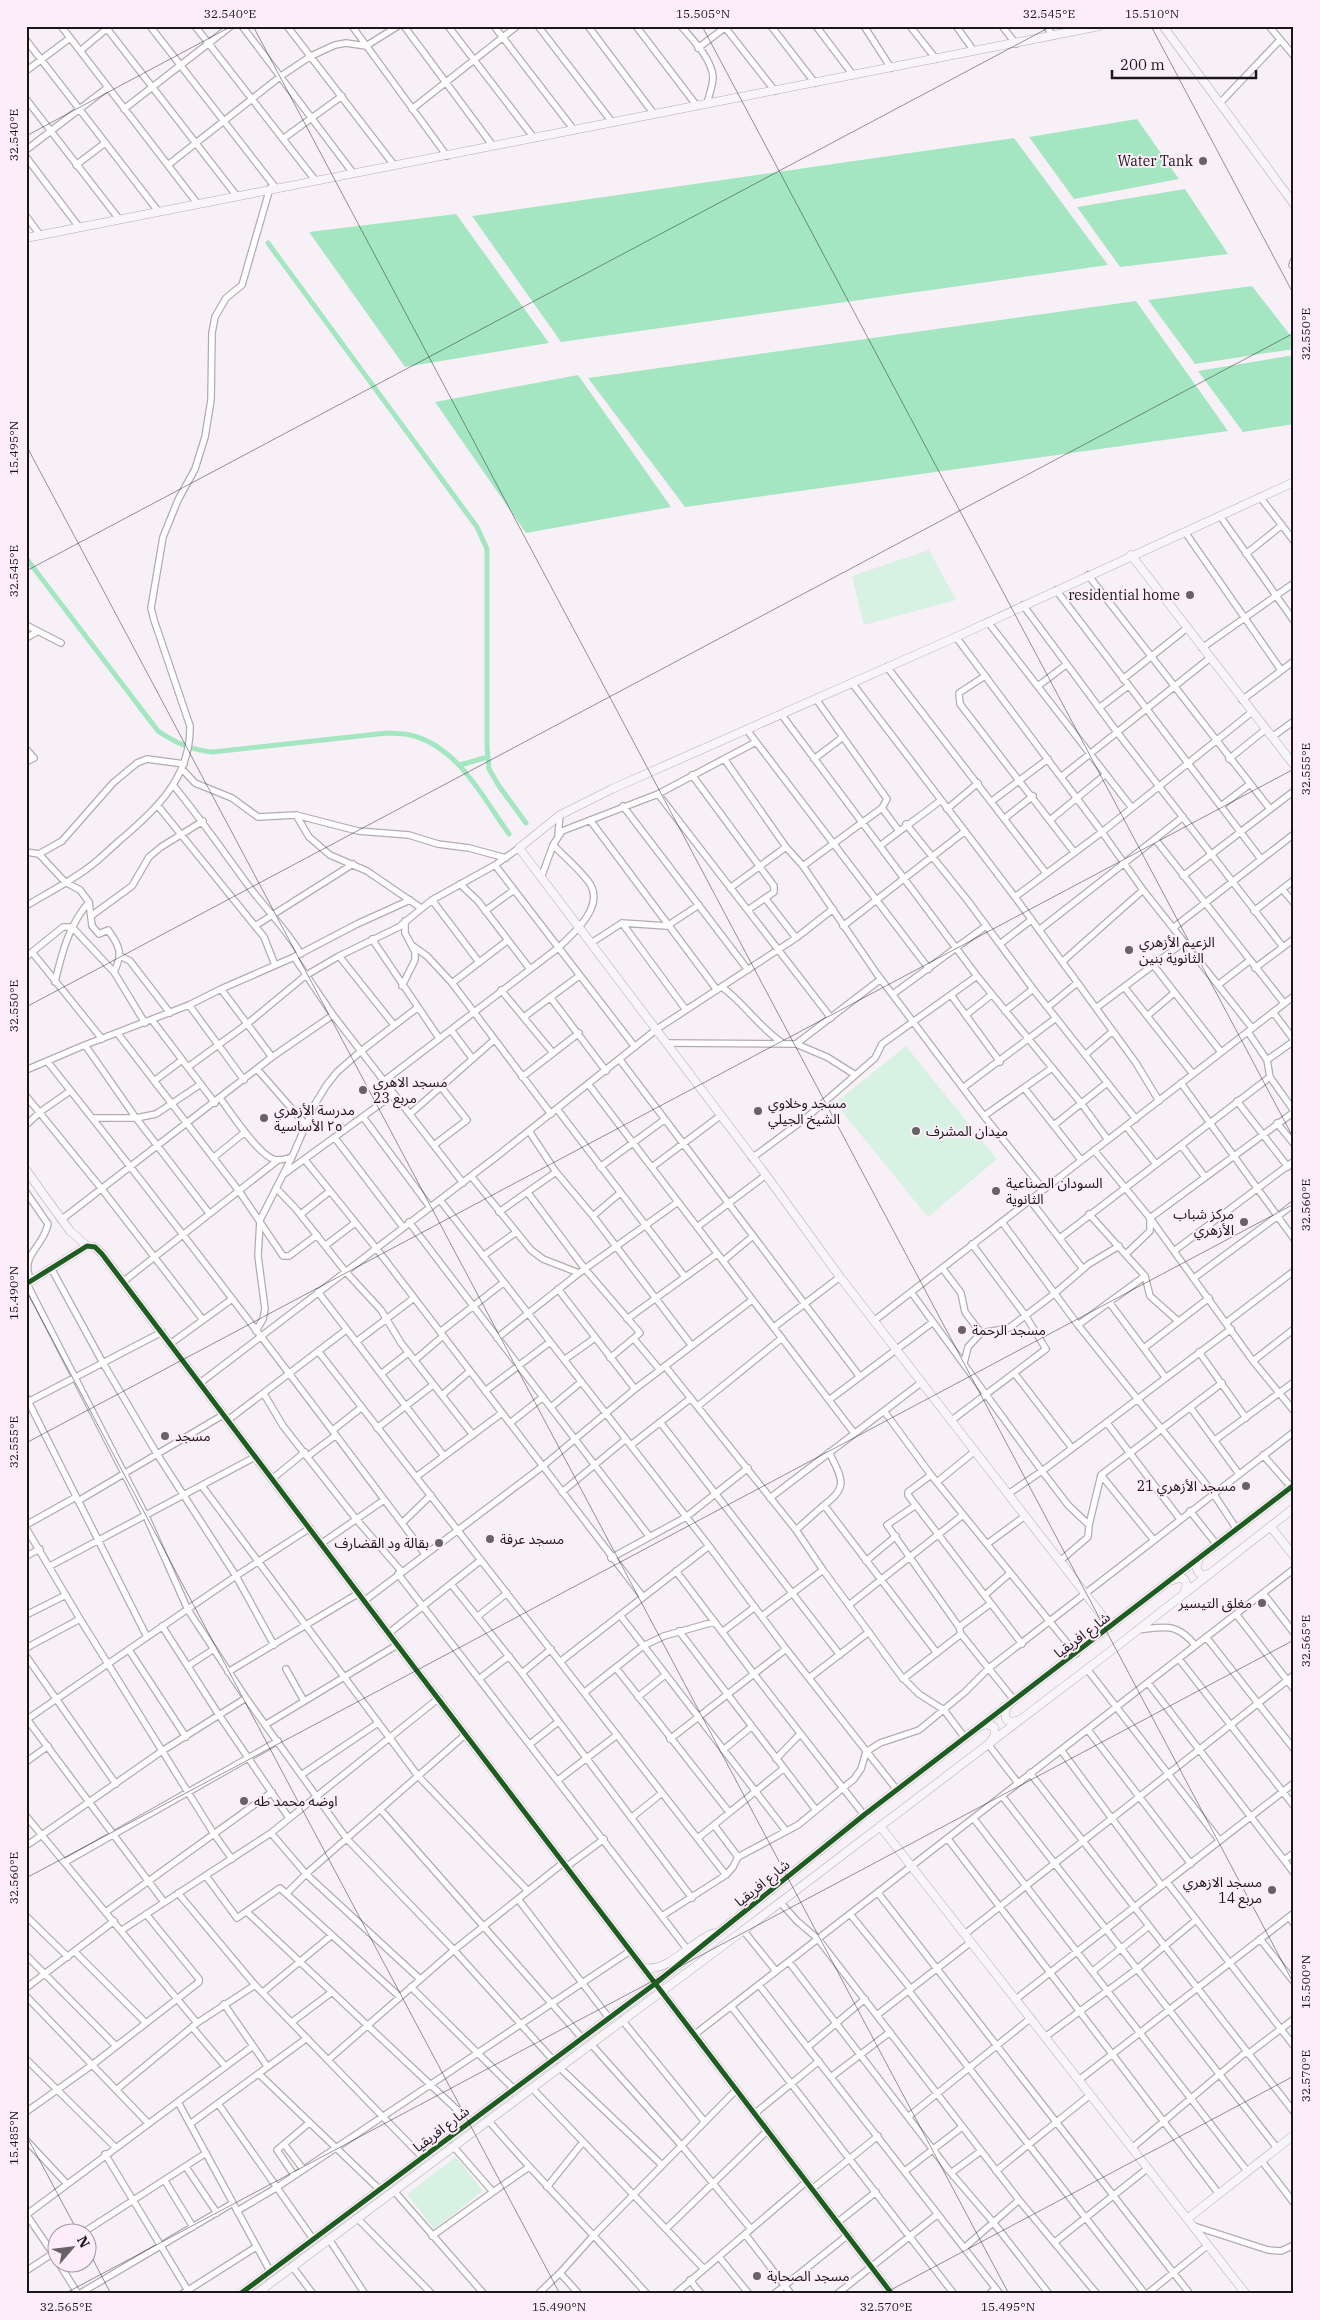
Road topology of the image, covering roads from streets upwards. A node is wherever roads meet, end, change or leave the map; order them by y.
1 (61, 26) edge
2 (150, 26) edge
3 (195, 26) edge
4 (231, 26) edge
5 (242, 26) edge
6 (287, 26) edge
7 (352, 26) edge
8 (398, 26) edge
9 (404, 26) edge
10 (448, 26) edge
11 (494, 26) edge
12 (517, 26) edge
13 (538, 26) edge
14 (588, 26) edge
15 (636, 26) edge
16 (681, 26) edge
17 (770, 26) edge
18 (816, 26) edge
19 (864, 26) edge
20 (910, 26) edge
21 (956, 26) edge
22 (1002, 26) edge
23 (1046, 26) edge
24 (1100, 26) edge
25 (1163, 26) edge
26 (1270, 26) edge
27 (108, 27) edge
28 (725, 27) edge
29 (1090, 27) edge
30 (1053, 36) junction
31 (70, 38) junction
32 (502, 38) junction
33 (26, 40) edge
34 (1280, 40) junction
35 (208, 43) junction
36 (1016, 44) junction
37 (366, 46) junction
38 (698, 48) junction
39 (80, 51) junction
40 (974, 51) junction
41 (311, 56) junction
42 (1294, 56) edge
43 (936, 59) junction
44 (41, 60) junction
45 (474, 60) junction
46 (180, 65) junction
47 (891, 68) junction
48 (26, 71) edge
49 (853, 75) junction
50 (281, 76) junction
51 (447, 82) junction
52 (815, 83) junction
53 (152, 86) junction
54 (107, 88) junction
55 (775, 91) junction
56 (342, 96) junction
57 (253, 99) junction
58 (26, 100) edge
59 (1220, 103) junction
60 (707, 104) junction
61 (697, 106) junction
62 (79, 109) junction
63 (124, 109) junction
64 (412, 109) junction
65 (654, 114) junction
66 (312, 118) junction
67 (224, 120) junction
68 (612, 122) junction
69 (574, 130) junction
70 (50, 131) junction
71 (284, 138) junction
72 (534, 138) junction
73 (105, 143) junction
74 (196, 143) junction
75 (493, 146) junction
76 (26, 150) edge
77 (447, 156) junction
78 (26, 158) edge
79 (76, 165) junction
80 (168, 165) junction
81 (394, 165) junction
82 (353, 173) junction
83 (315, 180) junction
84 (273, 188) junction
85 (236, 195) junction
86 (197, 203) junction
87 (1294, 204) edge
88 (158, 211) junction
89 (26, 216) edge
90 (118, 218) junction
91 (79, 227) junction
92 (40, 235) junction
93 (26, 238) edge
94 (1294, 260) edge
95 (1294, 267) edge
96 (1294, 482) edge
97 (1260, 497) junction
98 (1220, 516) junction
99 (1282, 525) junction
100 (1185, 532) junction
101 (1294, 541) edge
102 (1246, 554) junction
103 (1131, 555) junction
104 (1088, 575) junction
105 (1294, 583) edge
106 (1056, 590) junction
107 (1276, 596) junction
108 (1023, 605) junction
109 (1245, 617) junction
110 (1294, 621) edge
111 (988, 622) junction
112 (26, 625) edge
113 (1187, 628) junction
114 (37, 632) junction
115 (956, 636) junction
116 (26, 638) edge
117 (61, 643) dead end
118 (1202, 648) junction
119 (1151, 657) junction
120 (1210, 658) junction
121 (1294, 661) edge
122 (1067, 664) junction
123 (887, 666) junction
124 (1281, 670) junction
125 (985, 676) junction
126 (1122, 679) junction
127 (852, 683) junction
128 (1038, 686) junction
129 (1128, 686) junction
130 (1174, 686) junction
131 (816, 699) junction
132 (1242, 700) junction
133 (1099, 708) junction
134 (1145, 708) junction
135 (1252, 712) junction
136 (782, 714) junction
137 (1294, 721) edge
138 (747, 730) junction
139 (1266, 730) junction
140 (1117, 732) junction
141 (843, 736) junction
142 (1272, 738) junction
143 (756, 742) junction
144 (1216, 742) junction
145 (26, 749) edge
146 (1091, 753) junction
147 (814, 759) junction
148 (1048, 759) junction
149 (1229, 759) junction
150 (725, 760) junction
151 (26, 762) edge
152 (1188, 763) junction
153 (1294, 765) edge
154 (183, 767) junction
155 (1106, 774) junction
156 (692, 775) junction
157 (1061, 777) junction
158 (1020, 780) junction
159 (978, 783) junction
160 (1250, 784) junction
161 (173, 785) junction
162 (1158, 786) junction
163 (1294, 791) edge
164 (658, 794) junction
165 (1033, 796) junction
166 (1076, 799) junction
167 (941, 800) junction
168 (992, 801) junction
169 (158, 806) junction
170 (623, 806) junction
171 (1221, 806) junction
172 (882, 808) junction
173 (1132, 808) junction
174 (947, 809) junction
175 (1270, 809) junction
176 (296, 815) junction
177 (560, 815) junction
178 (1183, 817) junction
179 (1005, 818) junction
180 (590, 820) junction
181 (1050, 820) junction
182 (203, 821) junction
183 (862, 824) junction
184 (906, 824) junction
185 (899, 831) junction
186 (964, 832) junction
187 (1102, 832) junction
188 (1240, 832) junction
189 (180, 835) junction
190 (558, 836) junction
191 (1292, 836) edge
192 (1155, 839) junction
193 (833, 844) junction
194 (1294, 844) edge
195 (553, 845) junction
196 (880, 846) junction
197 (786, 847) junction
198 (519, 848) junction
199 (26, 852) edge
200 (1074, 852) junction
201 (39, 854) junction
202 (1211, 856) junction
203 (506, 858) junction
204 (932, 858) junction
205 (1261, 859) junction
206 (1123, 863) junction
207 (353, 864) junction
208 (495, 865) junction
209 (803, 866) junction
210 (760, 868) junction
211 (1046, 873) junction
212 (1183, 876) junction
213 (541, 878) junction
214 (905, 880) junction
215 (1294, 880) edge
216 (65, 882) junction
217 (1231, 882) junction
218 (460, 884) junction
219 (730, 888) junction
220 (1282, 889) junction
221 (514, 890) junction
222 (1143, 890) junction
223 (1015, 897) junction
224 (765, 898) junction
225 (410, 900) junction
226 (432, 900) junction
227 (877, 901) junction
228 (89, 902) junction
229 (1204, 904) junction
230 (1294, 904) edge
231 (26, 906) edge
232 (699, 906) junction
233 (421, 908) junction
234 (833, 909) junction
235 (748, 910) junction
236 (485, 911) junction
237 (1254, 911) junction
238 (274, 914) junction
239 (91, 916) junction
240 (1031, 920) junction
241 (405, 921) junction
242 (622, 923) junction
243 (255, 926) junction
244 (667, 926) junction
245 (843, 926) junction
246 (986, 926) junction
247 (72, 927) junction
248 (1173, 928) junction
249 (579, 929) junction
250 (1038, 930) junction
251 (796, 938) junction
252 (372, 939) junction
253 (1294, 939) edge
254 (507, 941) junction
255 (1184, 942) junction
256 (591, 944) junction
257 (1000, 944) junction
258 (413, 946) junction
259 (1283, 947) junction
260 (558, 948) junction
261 (957, 949) junction
262 (778, 950) junction
263 (32, 952) junction
264 (301, 954) junction
265 (120, 956) junction
266 (339, 956) junction
267 (26, 957) edge
268 (294, 958) junction
269 (1249, 961) junction
270 (479, 962) junction
271 (1062, 962) junction
272 (275, 965) junction
273 (1154, 966) junction
274 (1255, 968) junction
275 (530, 969) junction
276 (929, 969) junction
277 (748, 970) junction
278 (114, 972) junction
279 (305, 976) junction
280 (579, 976) junction
281 (977, 976) junction
282 (882, 979) junction
283 (56, 982) junction
284 (452, 983) junction
285 (1077, 983) junction
286 (402, 986) junction
287 (1218, 986) junction
288 (720, 988) junction
289 (1125, 988) junction
290 (221, 989) junction
291 (501, 990) junction
292 (1033, 990) junction
293 (1174, 993) junction
294 (893, 994) junction
295 (992, 994) junction
296 (951, 996) junction
297 (1294, 996) edge
298 (550, 997) junction
299 (1284, 1004) junction
300 (189, 1005) junction
301 (1048, 1007) junction
302 (417, 1008) junction
303 (1096, 1008) junction
304 (686, 1010) junction
305 (473, 1011) junction
306 (1005, 1011) junction
307 (1272, 1012) junction
308 (170, 1013) junction
309 (334, 1015) junction
310 (966, 1015) junction
311 (1147, 1016) junction
312 (524, 1017) junction
313 (831, 1018) junction
314 (1056, 1018) junction
315 (152, 1020) junction
316 (914, 1020) junction
317 (145, 1023) junction
318 (247, 1024) junction
319 (394, 1024) junction
320 (451, 1030) junction
321 (657, 1030) junction
322 (1250, 1030) junction
323 (1113, 1032) junction
324 (118, 1034) junction
325 (578, 1034) junction
326 (439, 1038) junction
327 (102, 1039) junction
328 (1029, 1039) junction
329 (494, 1040) junction
330 (1294, 1041) edge
331 (667, 1043) junction
332 (783, 1043) junction
333 (796, 1044) junction
334 (85, 1045) junction
335 (218, 1045) junction
336 (635, 1048) junction
337 (361, 1051) junction
338 (1221, 1052) junction
339 (552, 1053) junction
340 (1085, 1055) junction
341 (272, 1057) junction
342 (472, 1058) junction
343 (182, 1060) junction
344 (620, 1060) junction
345 (1267, 1060) junction
346 (46, 1062) junction
347 (1000, 1062) junction
348 (188, 1067) junction
349 (1052, 1068) junction
350 (257, 1069) junction
351 (26, 1070) edge
352 (606, 1071) junction
353 (854, 1074) junction
354 (1193, 1074) junction
355 (522, 1077) junction
356 (1270, 1077) junction
357 (244, 1080) junction
358 (154, 1081) junction
359 (384, 1081) junction
360 (1108, 1083) junction
361 (1181, 1083) junction
362 (201, 1084) junction
363 (589, 1085) junction
364 (440, 1087) junction
365 (964, 1087) junction
366 (1025, 1089) junction
367 (70, 1091) junction
368 (394, 1094) junction
369 (26, 1096) edge
370 (220, 1098) junction
371 (1159, 1101) junction
372 (1237, 1101) junction
373 (215, 1103) junction
374 (1081, 1103) junction
375 (171, 1105) junction
376 (557, 1110) junction
377 (40, 1112) junction
378 (1294, 1112) edge
379 (410, 1114) junction
380 (551, 1114) junction
381 (720, 1116) junction
382 (984, 1116) junction
383 (363, 1117) junction
384 (93, 1118) junction
385 (136, 1118) junction
386 (1136, 1119) junction
387 (664, 1120) junction
388 (1208, 1123) junction
389 (1277, 1123) junction
390 (26, 1125) edge
391 (187, 1125) junction
392 (306, 1125) junction
393 (1054, 1125) junction
394 (1126, 1126) junction
395 (528, 1131) junction
396 (245, 1132) junction
397 (1263, 1134) junction
398 (335, 1138) junction
399 (1108, 1140) junction
400 (633, 1143) junction
401 (681, 1144) junction
402 (1180, 1144) junction
403 (1294, 1144) edge
404 (434, 1145) junction
405 (158, 1146) junction
406 (1094, 1150) junction
407 (1233, 1156) junction
408 (292, 1157) junction
409 (213, 1158) junction
410 (752, 1158) junction
411 (278, 1160) junction
412 (305, 1160) junction
413 (1081, 1160) junction
414 (1294, 1161) edge
415 (1156, 1164) junction
416 (600, 1167) junction
417 (652, 1167) junction
418 (130, 1168) junction
419 (1288, 1168) junction
420 (26, 1170) edge
421 (556, 1172) junction
422 (284, 1174) junction
423 (766, 1175) junction
424 (471, 1176) junction
425 (1205, 1177) junction
426 (463, 1182) junction
427 (102, 1188) junction
428 (276, 1188) junction
429 (1125, 1188) junction
430 (1257, 1188) junction
431 (1043, 1189) junction
432 (239, 1191) junction
433 (330, 1191) junction
434 (26, 1192) edge
435 (528, 1193) junction
436 (620, 1193) junction
437 (440, 1200) junction
438 (1030, 1200) junction
439 (678, 1202) junction
440 (729, 1204) junction
441 (1294, 1204) edge
442 (430, 1207) junction
443 (499, 1212) junction
444 (209, 1213) junction
445 (301, 1214) junction
446 (1089, 1214) junction
447 (592, 1216) junction
448 (1277, 1216) junction
449 (1150, 1218) junction
450 (61, 1220) junction
451 (260, 1220) junction
452 (355, 1222) junction
453 (409, 1222) junction
454 (1002, 1222) junction
455 (644, 1226) junction
456 (403, 1227) junction
457 (697, 1227) junction
458 (515, 1233) junction
459 (182, 1234) junction
460 (317, 1235) junction
461 (753, 1236) junction
462 (1060, 1238) junction
463 (1294, 1238) edge
464 (972, 1244) junction
465 (326, 1245) junction
466 (87, 1246) junction
467 (615, 1246) junction
468 (1119, 1246) junction
469 (376, 1248) junction
470 (1174, 1250) junction
471 (717, 1254) junction
472 (1126, 1254) junction
473 (483, 1256) junction
474 (154, 1257) junction
475 (722, 1261) junction
476 (51, 1268) junction
477 (585, 1269) junction
478 (943, 1269) junction
479 (1084, 1269) junction
480 (345, 1271) junction
481 (1294, 1271) edge
482 (579, 1273) junction
483 (1145, 1276) junction
484 (685, 1277) junction
485 (840, 1277) junction
486 (1194, 1278) junction
487 (124, 1281) junction
488 (28, 1283) edge
489 (503, 1283) junction
490 (558, 1289) junction
491 (318, 1292) junction
492 (911, 1292) junction
493 (1054, 1294) junction
494 (414, 1298) junction
495 (1209, 1298) junction
496 (232, 1299) junction
497 (656, 1299) junction
498 (752, 1300) junction
499 (1109, 1302) junction
500 (804, 1303) junction
501 (472, 1306) junction
502 (527, 1313) junction
503 (1025, 1315) junction
504 (387, 1318) junction
505 (627, 1319) junction
506 (203, 1320) junction
507 (875, 1320) junction
508 (1178, 1321) junction
509 (933, 1322) junction
510 (1227, 1322) junction
511 (1078, 1325) junction
512 (774, 1327) junction
513 (1231, 1329) junction
514 (1294, 1329) edge
515 (346, 1330) junction
516 (162, 1332) junction
517 (981, 1332) junction
518 (258, 1333) junction
519 (442, 1334) junction
520 (497, 1338) junction
521 (595, 1338) junction
522 (782, 1338) junction
523 (634, 1339) junction
524 (356, 1342) junction
525 (550, 1342) junction
526 (170, 1344) junction
527 (692, 1346) junction
528 (1144, 1348) junction
529 (898, 1349) junction
530 (318, 1351) junction
531 (1199, 1352) junction
532 (408, 1353) junction
533 (610, 1358) junction
534 (415, 1360) junction
535 (564, 1360) junction
536 (1253, 1361) junction
537 (103, 1363) junction
538 (964, 1363) junction
539 (518, 1365) junction
540 (663, 1368) junction
541 (470, 1371) junction
542 (289, 1374) junction
543 (381, 1374) junction
544 (1015, 1374) junction
545 (75, 1377) junction
546 (860, 1377) junction
547 (1166, 1378) junction
548 (581, 1382) junction
549 (922, 1382) junction
550 (1294, 1382) edge
551 (200, 1383) junction
552 (1222, 1383) junction
553 (434, 1385) junction
554 (635, 1389) junction
555 (485, 1391) junction
556 (1280, 1393) junction
557 (264, 1394) junction
558 (986, 1394) junction
559 (442, 1395) junction
560 (543, 1397) junction
561 (691, 1398) junction
562 (829, 1400) junction
563 (1138, 1400) junction
564 (27, 1401) edge
565 (406, 1406) junction
566 (698, 1406) junction
567 (362, 1407) junction
568 (551, 1407) junction
569 (1190, 1407) junction
570 (884, 1411) junction
571 (1294, 1411) edge
572 (502, 1413) junction
573 (606, 1414) junction
574 (226, 1418) junction
575 (1246, 1418) junction
576 (952, 1420) junction
577 (660, 1422) junction
578 (510, 1423) junction
579 (1107, 1423) junction
580 (377, 1428) junction
581 (1160, 1430) junction
582 (335, 1432) junction
583 (1294, 1432) edge
584 (854, 1433) junction
585 (473, 1434) junction
586 (626, 1439) junction
587 (576, 1440) junction
588 (1215, 1440) junction
589 (631, 1446) junction
590 (1072, 1448) junction
591 (975, 1451) junction
592 (829, 1452) junction
593 (1130, 1453) junction
594 (157, 1454) junction
595 (306, 1454) junction
596 (1263, 1455) junction
597 (444, 1456) junction
598 (255, 1457) junction
599 (595, 1464) junction
600 (543, 1466) junction
601 (748, 1468) junction
602 (1042, 1471) junction
603 (124, 1474) junction
604 (1239, 1474) junction
605 (931, 1475) junction
606 (1100, 1475) junction
607 (416, 1477) junction
608 (272, 1478) junction
609 (937, 1482) junction
610 (202, 1486) junction
611 (1292, 1486) edge
612 (562, 1492) junction
613 (716, 1494) junction
614 (1008, 1494) junction
615 (1213, 1494) junction
616 (185, 1495) junction
617 (431, 1495) junction
618 (770, 1498) junction
619 (77, 1499) junction
620 (384, 1500) junction
621 (824, 1505) junction
622 (916, 1505) junction
623 (1294, 1508) edge
624 (1190, 1511) junction
625 (963, 1515) junction
626 (146, 1516) junction
627 (1025, 1516) junction
628 (686, 1517) junction
629 (1180, 1519) junction
630 (356, 1520) junction
631 (402, 1523) junction
632 (1089, 1525) junction
633 (26, 1526) edge
634 (1270, 1526) junction
635 (310, 1528) junction
636 (1236, 1528) junction
637 (458, 1529) junction
638 (796, 1530) junction
639 (937, 1534) junction
640 (649, 1536) junction
641 (896, 1536) junction
642 (1153, 1539) junction
643 (98, 1541) junction
644 (322, 1543) junction
645 (987, 1544) junction
646 (1217, 1544) junction
647 (709, 1546) junction
648 (40, 1550) junction
649 (425, 1554) junction
650 (26, 1556) edge
651 (909, 1556) junction
652 (1294, 1556) edge
653 (611, 1558) junction
654 (1199, 1559) junction
655 (481, 1560) junction
656 (866, 1561) junction
657 (1060, 1561) junction
658 (257, 1562) junction
659 (50, 1566) junction
660 (1294, 1569) edge
661 (823, 1570) junction
662 (676, 1571) junction
663 (400, 1573) junction
664 (1009, 1574) junction
665 (1209, 1574) junction
666 (236, 1576) junction
667 (882, 1580) junction
668 (1171, 1580) junction
669 (451, 1584) junction
670 (792, 1592) junction
671 (359, 1593) junction
672 (507, 1593) junction
673 (1085, 1593) junction
674 (1263, 1593) junction
675 (1183, 1594) junction
676 (66, 1595) junction
677 (985, 1595) junction
678 (643, 1597) junction
679 (364, 1601) junction
680 (990, 1604) junction
681 (849, 1605) junction
682 (424, 1607) junction
683 (755, 1607) junction
684 (188, 1610) junction
685 (26, 1614) edge
686 (1236, 1614) junction
687 (620, 1615) junction
688 (762, 1616) junction
689 (477, 1617) junction
690 (80, 1619) junction
691 (1050, 1620) junction
692 (714, 1622) junction
693 (162, 1626) junction
694 (306, 1626) junction
695 (959, 1627) junction
696 (1111, 1627) junction
697 (1137, 1630) junction
698 (679, 1631) junction
699 (722, 1632) junction
700 (869, 1632) junction
701 (1294, 1633) edge
702 (389, 1634) junction
703 (961, 1634) junction
704 (147, 1637) junction
705 (1206, 1637) junction
706 (1022, 1644) junction
707 (274, 1645) junction
708 (397, 1645) junction
709 (1195, 1645) junction
710 (643, 1646) junction
711 (26, 1648) edge
712 (214, 1649) junction
713 (551, 1649) junction
714 (786, 1649) junction
715 (129, 1650) junction
716 (937, 1653) junction
717 (1076, 1654) junction
718 (840, 1655) junction
719 (26, 1656) edge
720 (509, 1656) junction
721 (1179, 1658) junction
722 (560, 1662) junction
723 (108, 1664) junction
724 (188, 1666) junction
725 (616, 1668) junction
726 (989, 1668) junction
727 (286, 1669) dead end
728 (1086, 1670) junction
729 (228, 1672) junction
730 (522, 1673) junction
731 (754, 1674) junction
732 (1294, 1674) edge
733 (665, 1675) junction
734 (344, 1677) junction
735 (809, 1678) junction
736 (479, 1679) junction
737 (904, 1679) junction
738 (1287, 1680) junction
739 (1148, 1683) junction
740 (1294, 1689) edge
741 (585, 1692) junction
742 (727, 1695) junction
743 (638, 1697) junction
744 (246, 1698) junction
745 (439, 1698) junction
746 (57, 1699) junction
747 (304, 1701) junction
748 (1012, 1702) junction
749 (1258, 1703) junction
750 (1116, 1707) junction
751 (944, 1710) junction
752 (219, 1716) junction
753 (698, 1717) junction
754 (27, 1719) edge
755 (1019, 1720) junction
756 (378, 1722) junction
757 (558, 1722) junction
758 (265, 1724) junction
759 (1230, 1725) junction
760 (751, 1727) junction
761 (980, 1727) junction
762 (1088, 1730) junction
763 (466, 1734) junction
764 (800, 1734) junction
765 (617, 1735) junction
766 (186, 1736) junction
767 (966, 1738) junction
768 (390, 1739) junction
769 (670, 1739) junction
770 (278, 1741) junction
771 (989, 1743) junction
772 (530, 1744) junction
773 (48, 1746) junction
774 (1200, 1749) junction
775 (1294, 1749) edge
776 (723, 1750) junction
777 (1061, 1750) junction
778 (162, 1751) junction
779 (866, 1752) junction
780 (249, 1758) junction
781 (586, 1759) junction
782 (776, 1759) junction
783 (26, 1762) edge
784 (783, 1769) junction
785 (1030, 1773) junction
786 (1169, 1773) junction
787 (301, 1775) junction
788 (418, 1776) junction
789 (558, 1780) junction
790 (1018, 1783) junction
791 (1294, 1783) edge
792 (116, 1784) junction
793 (842, 1788) junction
794 (897, 1790) junction
795 (754, 1791) junction
796 (272, 1792) junction
797 (1283, 1792) junction
798 (189, 1793) junction
799 (662, 1793) junction
800 (1002, 1796) junction
801 (1140, 1797) junction
802 (316, 1798) junction
803 (90, 1802) junction
804 (1294, 1806) edge
805 (380, 1809) junction
806 (816, 1810) junction
807 (729, 1812) junction
808 (864, 1815) junction
809 (26, 1816) edge
810 (1251, 1817) junction
811 (289, 1818) junction
812 (631, 1818) junction
813 (974, 1818) junction
814 (1112, 1819) junction
815 (714, 1825) junction
816 (880, 1826) junction
817 (786, 1831) junction
818 (271, 1833) junction
819 (41, 1834) junction
820 (113, 1834) junction
821 (214, 1834) junction
822 (698, 1838) junction
823 (347, 1839) junction
824 (604, 1839) junction
825 (948, 1839) junction
826 (1083, 1841) junction
827 (1220, 1841) junction
828 (26, 1846) edge
829 (1294, 1853) edge
830 (738, 1857) junction
831 (232, 1859) junction
832 (1284, 1860) junction
833 (65, 1862) junction
834 (1055, 1863) junction
835 (1191, 1864) junction
836 (565, 1865) junction
837 (912, 1867) junction
838 (1294, 1873) edge
839 (306, 1874) junction
840 (726, 1875) junction
841 (206, 1876) junction
842 (149, 1881) junction
843 (1165, 1884) junction
844 (1026, 1885) junction
845 (528, 1891) junction
846 (178, 1893) junction
847 (287, 1893) junction
848 (878, 1893) junction
849 (692, 1898) junction
850 (518, 1899) junction
851 (164, 1902) junction
852 (780, 1902) junction
853 (1000, 1906) junction
854 (1133, 1907) junction
855 (107, 1911) junction
856 (247, 1912) junction
857 (146, 1914) junction
858 (850, 1914) junction
859 (1291, 1915) edge
860 (26, 1916) edge
861 (662, 1916) junction
862 (1196, 1920) junction
863 (114, 1921) junction
864 (1294, 1924) edge
865 (485, 1925) junction
866 (1149, 1926) junction
867 (1106, 1928) junction
868 (122, 1930) junction
869 (743, 1930) junction
870 (721, 1931) junction
871 (965, 1934) junction
872 (332, 1935) junction
873 (818, 1939) junction
874 (1260, 1939) junction
875 (971, 1942) junction
876 (1164, 1944) junction
877 (1121, 1947) junction
878 (687, 1949) junction
879 (454, 1950) junction
880 (1077, 1950) junction
881 (630, 1951) junction
882 (75, 1952) junction
883 (26, 1955) edge
884 (68, 1957) junction
885 (789, 1962) junction
886 (300, 1963) junction
887 (1229, 1964) junction
888 (644, 1968) junction
889 (938, 1969) junction
890 (1138, 1969) junction
891 (776, 1971) junction
892 (1050, 1971) junction
893 (1093, 1971) junction
894 (45, 1974) junction
895 (420, 1979) junction
896 (584, 1982) junction
897 (1294, 1982) edge
898 (656, 1983) junction
899 (255, 1985) junction
900 (759, 1985) junction
901 (411, 1987) junction
902 (26, 1988) edge
903 (1198, 1988) junction
904 (910, 1990) junction
905 (1108, 1990) junction
906 (662, 1991) junction
907 (263, 1992) junction
908 (332, 1992) junction
909 (26, 1996) edge
910 (400, 1997) junction
911 (178, 1998) junction
912 (865, 1999) junction
913 (1016, 1999) junction
914 (551, 2003) junction
915 (224, 2004) junction
916 (731, 2006) junction
917 (1080, 2010) junction
918 (1169, 2011) junction
919 (878, 2015) junction
920 (609, 2018) junction
921 (1031, 2018) junction
922 (1294, 2019) edge
923 (622, 2020) junction
924 (292, 2022) junction
925 (146, 2023) junction
926 (197, 2023) junction
927 (836, 2023) junction
928 (367, 2024) junction
929 (521, 2024) junction
930 (192, 2027) junction
931 (1280, 2029) junction
932 (890, 2032) junction
933 (1142, 2032) junction
934 (694, 2035) junction
935 (1045, 2037) junction
936 (307, 2038) junction
937 (582, 2038) junction
938 (591, 2044) junction
939 (998, 2045) junction
940 (116, 2046) junction
941 (253, 2046) junction
942 (1294, 2046) edge
943 (808, 2047) junction
944 (477, 2053) junction
945 (1247, 2053) junction
946 (859, 2054) junction
947 (1113, 2054) junction
948 (26, 2059) edge
949 (328, 2060) junction
950 (552, 2060) junction
951 (819, 2061) junction
952 (92, 2065) junction
953 (225, 2066) junction
954 (267, 2066) junction
955 (559, 2067) junction
956 (969, 2068) junction
957 (259, 2074) junction
958 (1221, 2074) junction
959 (831, 2077) junction
960 (1079, 2080) junction
961 (791, 2084) junction
962 (430, 2085) junction
963 (532, 2088) junction
964 (514, 2089) junction
965 (58, 2090) junction
966 (116, 2090) junction
967 (736, 2090) junction
968 (937, 2095) junction
969 (1090, 2095) junction
970 (1192, 2099) junction
971 (178, 2102) junction
972 (219, 2105) junction
973 (26, 2112) edge
974 (1294, 2112) edge
975 (754, 2114) junction
976 (382, 2115) junction
977 (908, 2117) junction
978 (488, 2120) junction
979 (470, 2122) junction
980 (705, 2122) junction
981 (1056, 2122) junction
982 (1164, 2122) junction
983 (148, 2123) junction
984 (310, 2123) junction
985 (190, 2124) junction
986 (962, 2127) junction
987 (767, 2132) junction
988 (1294, 2135) edge
989 (878, 2136) junction
990 (26, 2140) edge
991 (583, 2142) junction
992 (284, 2144) junction
993 (1028, 2144) junction
994 (681, 2145) junction
995 (453, 2146) junction
996 (115, 2147) junction
997 (334, 2147) junction
998 (1132, 2148) junction
999 (1277, 2148) junction
1000 (932, 2150) junction
1001 (981, 2151) junction
1002 (206, 2153) junction
1003 (105, 2154) junction
1004 (422, 2158) junction
1005 (850, 2159) junction
1006 (1261, 2160) junction
1007 (662, 2166) junction
1008 (186, 2167) junction
1009 (528, 2167) junction
1010 (1148, 2168) junction
1011 (302, 2169) junction
1012 (996, 2170) junction
1013 (905, 2171) junction
1014 (1247, 2171) junction
1015 (951, 2173) junction
1016 (294, 2175) junction
1017 (165, 2181) junction
1018 (806, 2182) junction
1019 (67, 2184) junction
1020 (713, 2184) junction
1021 (547, 2187) junction
1022 (276, 2188) junction
1023 (812, 2189) junction
1024 (379, 2190) junction
1025 (394, 2191) junction
1026 (493, 2192) junction
1027 (876, 2192) junction
1028 (634, 2194) junction
1029 (1114, 2194) junction
1030 (1219, 2194) junction
1031 (134, 2200) junction
1032 (1019, 2200) junction
1033 (1294, 2203) edge
1034 (233, 2204) junction
1035 (237, 2211) junction
1036 (217, 2213) junction
1037 (26, 2214) edge
1038 (938, 2214) junction
1039 (357, 2218) junction
1040 (1085, 2218) junction
1041 (838, 2222) junction
1042 (993, 2222) junction
1043 (1190, 2222) junction
1044 (98, 2223) edge
1045 (193, 2227) junction
1046 (667, 2228) junction
1047 (751, 2229) junction
1048 (745, 2234) junction
1049 (594, 2235) junction
1050 (848, 2235) junction
1051 (909, 2235) junction
1052 (432, 2236) junction
1053 (329, 2239) junction
1054 (312, 2240) junction
1055 (1055, 2242) junction
1056 (48, 2243) edge
1057 (1294, 2245) edge
1058 (161, 2246) junction
1059 (1208, 2246) junction
1060 (256, 2247) junction
1061 (964, 2248) junction
1062 (48, 2257) edge
1063 (719, 2257) junction
1064 (870, 2265) junction
1065 (292, 2266) junction
1066 (704, 2269) junction
1067 (26, 2271) edge
1068 (270, 2271) junction
1069 (65, 2272) edge
1070 (1173, 2272) junction
1071 (560, 2273) junction
1072 (690, 2280) junction
1073 (785, 2285) junction
1074 (998, 2291) edge
1075 (187, 2293) edge
1076 (259, 2293) edge
1077 (79, 2294) edge
1078 (240, 2294) edge
1079 (313, 2294) edge
1080 (365, 2294) edge
1081 (432, 2294) edge
1082 (484, 2294) edge
1083 (538, 2294) edge
1084 (579, 2294) edge
1085 (647, 2294) edge
1086 (675, 2294) edge
1087 (701, 2294) edge
1088 (748, 2294) edge
1089 (774, 2294) edge
1090 (791, 2294) edge
1091 (837, 2294) edge
1092 (892, 2294) edge
1093 (954, 2294) edge
1094 (989, 2294) edge
1095 (1049, 2294) edge
1096 (1097, 2294) edge
1097 (1146, 2294) edge
1098 (1190, 2294) edge
1099 (1246, 2294) edge

1 - 31 street
2 - 46 street
3 - 35 street
4 - 35 street
5 - 50 street
6 - 41 street
7 - 37 street
8 - 37 street
9 - 51 street
10 - 45 street
11 - 32 street
12 - 32 street
13 - 68 street
14 - 65 street
15 - 61 street
16 - 38 street
17 - 52 street
18 - 49 street
19 - 47 street
20 - 43 street
21 - 40 street
22 - 36 street
23 - 30 street
24 - 29 street
25 - 59 street
26 - 34 street
27 - 39 street
27 - 53 street
28 - 38 street
28 - 55 street
29 - 30 street
30 - 36 street
31 - 39 street
31 - 44 street
32 - 45 street
32 - 69 street
33 - 44 street
34 - 42 street
34 - 59 street
35 - 46 street
35 - 57 street
36 - 40 street
37 - 41 street
37 - 64 street
38 - 60 street
39 - 54 street
40 - 43 street
41 - 50 street
41 - 56 street
43 - 47 street
44 - 48 street
44 - 62 street
45 - 51 street
45 - 72 street
46 - 53 street
46 - 67 street
47 - 49 street
49 - 52 street
50 - 57 street
50 - 66 street
51 - 64 street
51 - 75 street
52 - 55 street
53 - 63 street
53 - 74 street
54 - 62 street
54 - 63 street
55 - 60 street
56 - 66 street
56 - 81 street
57 - 67 street
57 - 71 street
58 - 70 street
59 - 87 street
60 - 61 street
61 - 65 street
62 - 70 street
62 - 73 street
63 - 80 street
64 - 77 street
65 - 68 street
66 - 71 street
66 - 82 street
67 - 74 street
67 - 84 street
68 - 69 street
69 - 72 street
70 - 76 street
70 - 79 street
71 - 83 street
72 - 75 street
73 - 79 street
73 - 88 street
74 - 80 street
74 - 85 street
75 - 77 street
77 - 81 street
78 - 91 street
79 - 90 street
80 - 86 street
81 - 82 street
82 - 83 street
83 - 84 street
84 - 85 street
84 - 154 street
85 - 86 street
86 - 88 street
88 - 90 street
89 - 92 street
90 - 91 street
91 - 92 street
92 - 93 street
94 - 95 street
96 - 97 street
97 - 98 street
97 - 99 street
98 - 100 street
98 - 102 street
99 - 101 street
99 - 102 street
100 - 103 street
100 - 109 street
102 - 107 street
103 - 104 street
103 - 113 street
104 - 106 street
104 - 119 street
105 - 107 street
106 - 108 street
106 - 126 street
107 - 109 street
107 - 110 street
108 - 111 street
108 - 122 street
109 - 118 street
109 - 124 street
111 - 115 street
111 - 128 street
112 - 114 street
113 - 118 street
113 - 119 street
114 - 116 street
114 - 117 street
115 - 123 street
115 - 125 street
118 - 120 street
119 - 126 street
119 - 130 street
120 - 130 street
120 - 132 street
121 - 124 street
122 - 128 street
122 - 133 street
123 - 127 street
123 - 159 street
124 - 132 street
125 - 148 street
125 - 158 street
126 - 129 street
127 - 131 street
127 - 167 street
128 - 146 street
129 - 133 street
129 - 134 street
130 - 134 street
130 - 144 street
131 - 136 street
131 - 141 street
132 - 135 street
133 - 140 street
134 - 140 street
134 - 152 street
135 - 139 street
135 - 144 street
136 - 138 street
136 - 147 street
137 - 142 street
138 - 143 street
138 - 177 street
139 - 142 street
139 - 149 street
140 - 146 street
140 - 162 street
141 - 147 street
141 - 172 street
142 - 153 street
143 - 150 street
143 - 193 street
144 - 149 street
144 - 152 street
145 - 151 street
146 - 155 street
146 - 157 street
147 - 183 street
148 - 157 street
148 - 158 street
149 - 160 street
150 - 156 street
150 - 197 street
152 - 162 street
152 - 171 street
154 - 161 street
154 - 176 street
154 - 201 street
155 - 166 street
155 - 173 street
156 - 164 street
156 - 210 street
157 - 166 street
158 - 165 street
158 - 168 street
159 - 168 street
159 - 174 street
160 - 171 street
160 - 175 street
161 - 169 street
161 - 182 street
162 - 173 street
162 - 178 street
163 - 175 street
164 - 170 street
164 - 219 street
165 - 179 street
165 - 181 street
166 - 181 street
166 - 187 street
167 - 174 street
167 - 184 street
168 - 179 street
169 - 189 street
169 - 216 street
170 - 180 street
170 - 232 street
171 - 188 street
172 - 183 street
172 - 185 street
173 - 187 street
174 - 186 street
175 - 188 street
176 - 203 street
176 - 207 street
177 - 190 street
177 - 198 street
178 - 192 street
178 - 202 street
179 - 211 street
180 - 190 street
180 - 244 street
181 - 200 street
182 - 189 street
182 - 238 street
183 - 193 street
183 - 196 street
184 - 185 street
184 - 204 street
185 - 196 street
186 - 204 street
186 - 223 street
187 - 200 street
187 - 206 street
188 - 202 street
188 - 205 street
189 - 239 street
189 - 243 street
190 - 195 street
191 - 194 street
191 - 205 street
192 - 206 street
192 - 212 street
193 - 209 street
193 - 227 street
195 - 213 street
195 - 249 street
196 - 214 street
197 - 209 street
197 - 210 street
198 - 203 street
198 - 213 street
199 - 201 street
200 - 211 street
201 - 216 street
202 - 212 street
202 - 217 street
203 - 208 street
204 - 214 street
204 - 246 street
205 - 217 street
206 - 222 street
206 - 250 street
207 - 225 street
207 - 238 street
208 - 218 street
208 - 221 street
209 - 234 street
210 - 219 street
210 - 224 street
211 - 223 street
212 - 229 street
213 - 249 street
214 - 227 street
214 - 261 street
215 - 220 street
216 - 228 street
216 - 231 street
217 - 229 street
217 - 237 street
218 - 226 street
218 - 236 street
219 - 235 street
220 - 230 street
220 - 237 street
221 - 236 street
221 - 260 street
222 - 248 street
222 - 271 street
223 - 240 street
224 - 235 street
224 - 251 street
225 - 233 street
225 - 264 street
226 - 233 street
226 - 270 street
227 - 245 street
227 - 276 street
228 - 239 street
228 - 247 street
229 - 248 street
229 - 269 street
232 - 244 street
232 - 277 street
233 - 241 street
234 - 245 street
234 - 251 street
235 - 262 street
236 - 254 street
237 - 259 street
238 - 243 street
238 - 264 street
239 - 265 street
240 - 250 street
240 - 257 street
241 - 252 street
241 - 258 street
242 - 244 street
242 - 256 street
242 - 304 street
243 - 272 street
244 - 288 street
245 - 282 street
246 - 257 street
246 - 261 street
247 - 263 street
247 - 278 street
247 - 283 street
248 - 255 street
249 - 256 street
249 - 260 street
250 - 271 street
251 - 262 street
252 - 266 street
252 - 286 street
253 - 259 street
254 - 270 street
254 - 275 street
255 - 273 street
255 - 287 street
256 - 321 street
257 - 292 street
258 - 284 street
258 - 286 street
259 - 274 street
260 - 275 street
260 - 280 street
261 - 276 street
261 - 281 street
262 - 277 street
262 - 313 street
263 - 267 street
263 - 283 street
264 - 268 street
265 - 278 street
265 - 308 street
266 - 279 street
266 - 319 street
268 - 272 street
268 - 279 street
269 - 274 street
269 - 287 street
270 - 284 street
271 - 285 street
272 - 290 street
273 - 289 street
273 - 293 street
274 - 299 street
275 - 291 street
276 - 294 street
277 - 288 street
278 - 317 street
279 - 309 street
279 - 318 street
280 - 298 street
280 - 336 street
281 - 295 street
281 - 296 street
282 - 294 street
282 - 313 street
283 - 327 street
284 - 305 street
285 - 301 street
285 - 303 street
286 - 302 street
287 - 322 street
288 - 304 street
288 - 332 street
289 - 303 street
289 - 311 street
290 - 300 street
290 - 318 street
291 - 305 street
291 - 312 street
292 - 301 street
292 - 306 street
293 - 311 street
293 - 338 street
294 - 316 street
295 - 306 street
295 - 310 street
296 - 310 street
296 - 316 street
297 - 299 street
298 - 312 street
298 - 325 street
299 - 307 street
300 - 308 street
300 - 335 street
301 - 314 street
302 - 319 street
302 - 326 street
303 - 323 street
304 - 321 street
305 - 320 street
305 - 329 street
306 - 328 street
307 - 322 street
307 - 330 street
308 - 315 street
309 - 337 street
309 - 341 street
310 - 347 street
311 - 354 street
312 - 339 street
313 - 333 street
314 - 328 street
314 - 340 street
315 - 317 street
315 - 343 street
316 - 353 street
316 - 365 street
317 - 324 street
318 - 335 street
318 - 341 street
319 - 337 street
320 - 326 street
320 - 342 street
321 - 331 street
321 - 336 street
322 - 338 street
322 - 345 street
323 - 340 street
323 - 371 street
324 - 327 street
324 - 358 street
325 - 339 street
325 - 352 street
326 - 359 street
327 - 334 street
328 - 347 street
328 - 349 street
329 - 342 street
329 - 355 street
330 - 345 street
331 - 332 street
331 - 381 street
332 - 333 street
333 - 353 street
334 - 346 street
334 - 385 street
335 - 348 street
335 - 357 street
336 - 344 street
337 - 359 street
337 - 392 street
338 - 354 street
339 - 355 street
340 - 360 street
341 - 350 street
342 - 364 street
343 - 348 street
343 - 358 street
344 - 352 street
344 - 387 street
345 - 356 street
346 - 351 street
346 - 367 street
347 - 365 street
348 - 362 street
349 - 366 street
349 - 374 street
350 - 357 street
350 - 392 street
352 - 363 street
353 - 410 street
354 - 361 street
355 - 380 street
356 - 372 street
356 - 378 street
357 - 370 street
358 - 375 street
359 - 368 street
360 - 374 street
360 - 386 street
361 - 371 street
361 - 388 street
362 - 373 street
362 - 375 street
363 - 376 street
363 - 400 street
364 - 379 street
364 - 404 street
365 - 382 street
366 - 382 street
366 - 393 street
367 - 377 street
367 - 384 street
368 - 379 street
368 - 383 street
369 - 377 street
370 - 373 street
370 - 396 street
371 - 386 street
372 - 388 street
372 - 397 street
373 - 391 street
374 - 393 street
374 - 399 street
375 - 385 street
375 - 391 street
376 - 380 street
376 - 416 street
377 - 390 street
377 - 427 street
378 - 389 street
379 - 404 street
380 - 395 street
381 - 401 street
381 - 410 street
382 - 431 street
383 - 398 street
383 - 442 street
384 - 385 street
384 - 418 street
385 - 405 street
386 - 394 street
387 - 400 street
387 - 401 street
388 - 402 street
388 - 407 street
389 - 397 street
389 - 403 street
391 - 405 street
391 - 409 street
392 - 408 street
393 - 413 street
394 - 399 street
394 - 415 street
395 - 421 street
395 - 424 street
396 - 409 street
396 - 411 street
397 - 407 street
397 - 419 street
398 - 412 street
398 - 456 street
399 - 406 street
400 - 416 street
400 - 417 street
401 - 417 street
401 - 440 street
402 - 415 street
402 - 425 street
404 - 426 street
405 - 418 street
405 - 444 street
406 - 413 street
406 - 429 street
407 - 425 street
407 - 430 street
408 - 411 street
408 - 422 street
409 - 432 street
410 - 423 street
411 - 432 street
412 - 422 street
412 - 433 street
413 - 431 street
414 - 419 street
415 - 429 street
416 - 436 street
417 - 439 street
418 - 427 street
418 - 459 street
419 - 430 street
420 - 450 street
421 - 435 street
421 - 447 street
422 - 428 street
423 - 440 street
423 - 485 street
424 - 426 street
424 - 443 street
425 - 449 street
426 - 437 street
427 - 450 street
427 - 474 street
428 - 445 street
428 - 451 street
429 - 446 street
429 - 449 street
430 - 448 street
430 - 470 street
431 - 438 street
432 - 444 street
432 - 451 street
433 - 445 street
433 - 452 street
434 - 488 street
435 - 443 street
435 - 477 street
436 - 447 street
436 - 455 street
437 - 442 street
437 - 473 street
438 - 454 street
438 - 462 street
439 - 455 street
439 - 457 street
440 - 457 street
440 - 461 street
441 - 448 street
442 - 453 street
443 - 458 street
444 - 459 street
445 - 460 street
446 - 462 street
446 - 468 street
447 - 467 street
448 - 463 street
448 - 486 street
449 - 470 street
449 - 472 street
450 - 466 street
451 - 460 street
451 - 518 street
452 - 465 street
452 - 469 street
453 - 456 street
453 - 501 street
454 - 464 street
454 - 493 street
455 - 467 street
455 - 484 street
456 - 469 street
457 - 471 street
458 - 473 street
458 - 482 street
459 - 474 street
459 - 496 street
460 - 465 street
461 - 475 street
461 - 500 street
462 - 479 street
464 - 478 street
464 - 503 street
465 - 480 street
466 - 476 street
466 - 487 street
467 - 477 street
467 - 497 street
468 - 472 street
468 - 479 street
469 - 480 street
469 - 494 street
470 - 486 street
471 - 475 street
471 - 484 street
472 - 483 street
473 - 489 street
474 - 487 street
474 - 506 street
475 - 498 street
476 - 488 street
476 - 537 street
477 - 482 street
477 - 505 street
478 - 492 street
478 - 517 street
479 - 493 street
480 - 491 street
480 - 504 street
481 - 510 street
482 - 490 street
483 - 499 street
483 - 508 street
484 - 497 street
485 - 500 street
485 - 507 street
486 - 495 street
487 - 516 street
488 - 545 street
489 - 501 street
489 - 502 street
490 - 502 street
490 - 521 street
491 - 515 street
491 - 518 street
492 - 507 street
492 - 509 street
493 - 503 street
493 - 511 street
494 - 504 street
494 - 519 street
495 - 508 street
495 - 510 street
496 - 506 street
496 - 518 street
497 - 505 street
497 - 527 street
498 - 512 street
498 - 527 street
499 - 511 street
499 - 528 street
500 - 512 street
500 - 546 street
501 - 519 street
501 - 520 street
502 - 520 street
502 - 525 street
503 - 517 street
503 - 544 street
504 - 524 street
504 - 532 street
505 - 523 street
506 - 526 street
507 - 529 street
508 - 528 street
509 - 529 street
509 - 538 street
510 - 513 street
511 - 563 street
512 - 522 street
513 - 531 street
513 - 536 street
514 - 536 street
515 - 524 street
515 - 530 street
516 - 526 street
516 - 537 street
517 - 538 street
518 - 542 street
518 - 551 street
519 - 534 street
519 - 541 street
520 - 539 street
521 - 533 street
521 - 535 street
522 - 562 street
522 - 566 street
523 - 533 street
523 - 540 street
524 - 543 street
525 - 535 street
525 - 539 street
526 - 551 street
527 - 540 street
528 - 547 street
529 - 546 street
529 - 549 street
530 - 542 street
530 - 567 street
531 - 547 street
531 - 552 street
532 - 534 street
532 - 543 street
533 - 554 street
534 - 553 street
535 - 548 street
536 - 556 street
537 - 545 street
537 - 594 street
538 - 558 street
539 - 555 street
539 - 560 street
540 - 554 street
540 - 561 street
541 - 555 street
541 - 559 street
542 - 557 street
542 - 582 street
543 - 565 street
544 - 558 street
544 - 590 street
545 - 564 street
545 - 603 street
546 - 562 street
547 - 563 street
548 - 568 street
548 - 573 street
549 - 570 street
549 - 576 street
550 - 556 street
551 - 574 street
552 - 569 street
552 - 575 street
553 - 559 street
553 - 565 street
554 - 573 street
555 - 572 street
556 - 571 street
556 - 575 street
557 - 574 street
557 - 595 street
558 - 576 street
558 - 602 street
559 - 585 street
560 - 568 street
560 - 578 street
561 - 566 street
561 - 577 street
562 - 584 street
563 - 579 street
563 - 581 street
564 - 619 street
565 - 580 street
565 - 597 street
566 - 601 street
567 - 580 street
567 - 582 street
568 - 587 street
569 - 581 street
569 - 588 street
570 - 584 street
570 - 605 street
572 - 578 street
572 - 585 street
573 - 586 street
573 - 587 street
574 - 594 street
574 - 598 street
575 - 588 street
576 - 591 street
577 - 589 street
577 - 613 street
578 - 600 street
579 - 590 street
579 - 593 street
580 - 607 street
581 - 593 street
581 - 615 street
582 - 595 street
582 - 620 street
583 - 596 street
584 - 592 street
585 - 597 street
586 - 589 street
586 - 599 street
587 - 599 street
587 - 600 street
588 - 604 street
589 - 628 street
590 - 602 street
591 - 609 street
591 - 614 street
592 - 618 street
592 - 621 street
593 - 606 street
593 - 629 street
594 - 603 street
594 - 616 street
595 - 608 street
595 - 630 street
596 - 604 street
596 - 611 street
597 - 607 street
598 - 608 street
598 - 610 street
599 - 612 street
599 - 640 street
600 - 612 street
600 - 637 street
601 - 613 street
601 - 618 street
602 - 614 street
602 - 632 street
603 - 619 street
603 - 626 street
604 - 615 street
605 - 609 street
605 - 622 street
606 - 632 street
606 - 642 street
607 - 617 street
608 - 635 street
609 - 625 street
610 - 616 street
610 - 658 street
611 - 636 street, شارع افريقيا
612 - 653 street
613 - 628 street
613 - 670 street
614 - 627 street
615 - 624 street
615 - 636 street
616 - 626 street
616 - 666 street
617 - 631 street
617 - 637 street
618 - 638 street
619 - 633 street
619 - 643 street
620 - 630 street
620 - 631 street
621 - 638 street
621 - 656 street
622 - 639 street
622 - 641 street
623 - 634 street, شارع افريقيا
624 - 629 street
624 - 646 street
625 - 639 street
625 - 645 street
626 - 643 street
626 - 684 street
627 - 645 street
627 - 657 street
628 - 640 street
628 - 647 street
629 - 642 street
630 - 644 street
630 - 663 street
631 - 649 street
632 - 657 street
633 - 648 street
634 - 652 street
634 - 665 street, شارع افريقيا
635 - 644 street
635 - 658 street
636 - 646 street, شارع افريقيا
637 - 649 street
637 - 655 street
638 - 661 street
639 - 651 street
639 - 677 street
640 - 653 street
641 - 651 street
641 - 656 street
642 - 673 street
643 - 659 street
643 - 704 street
644 - 671 street
645 - 664 street
646 - 654 street, شارع افريقيا
647 - 662 street
647 - 683 street
648 - 650 street
648 - 659 street
649 - 663 street
651 - 667 street
651 - 695 street
653 - 678 street
654 - 665 street
654 - 668 street, شارع افريقيا
655 - 669 street
655 - 672 street
656 - 667 street
657 - 673 street
658 - 666 street
658 - 694 street
659 - 676 street
660 - 674 street
661 - 670 street
661 - 681 street
662 - 678 street
662 - 692 street
663 - 679 street
663 - 682 street
664 - 677 street
664 - 691 street
665 - 675 street, شارع افريقيا
666 - 684 street
666 - 707 street
667 - 681 street
667 - 716 street
668 - 675 street
668 - 696 street, شارع افريقيا
669 - 682 street
669 - 689 street
670 - 688 street
670 - 718 street
671 - 679 street
671 - 694 street
672 - 689 street
672 - 713 street
673 - 691 street
673 - 696 street
674 - 686 street
674 - 701 street
675 - 697 street, شارع افريقيا
676 - 685 street
676 - 690 street
677 - 680 street
678 - 687 street
679 - 702 street
680 - 695 street
680 - 706 street
681 - 700 street
682 - 702 street
682 - 736 street
683 - 688 street
683 - 699 street
684 - 693 street
684 - 712 street
686 - 705 street
686 - 738 street
687 - 710 street
687 - 722 street
688 - 714 street
689 - 720 street
690 - 711 street
690 - 723 street
691 - 706 street
691 - 717 street
692 - 698 street
692 - 699 street
693 - 704 street
693 - 724 street
694 - 707 street
694 - 734 street
695 - 703 street
696 - 717 street, شارع افريقيا
697 - 709 street
697 - 728 street, شارع افريقيا
698 - 710 street
698 - 742 street
699 - 731 street
700 - 718 street
700 - 737 street
702 - 708 street
703 - 716 street
703 - 726 street
704 - 715 street
705 - 709 street
705 - 749 street
706 - 726 street
707 - 729 street
708 - 734 street
708 - 745 street
709 - 721 street
710 - 725 street
710 - 733 street
712 - 724 street
712 - 729 street
713 - 722 street
713 - 730 street
714 - 731 street
714 - 735 street
715 - 723 street
715 - 766 street
716 - 737 street
717 - 748 street, شارع افريقيا
718 - 735 street
719 - 746 street
720 - 730 street
720 - 736 street
721 - 739 street
721 - 759 street
722 - 741 street
723 - 746 street
723 - 778 street
724 - 752 street
725 - 741 street
725 - 743 street
726 - 748 street
726 - 751 street
727 - 747 street
728 - 750 street
728 - 755 street, شارع افريقيا
729 - 744 street
730 - 757 street
731 - 742 street
731 - 764 street
732 - 738 street
733 - 743 street
733 - 753 street
734 - 747 street
734 - 756 street
735 - 779 street
736 - 772 street
737 - 751 street
738 - 740 street
738 - 749 street
739 - 750 street
739 - 774 street
741 - 765 street
742 - 753 street
742 - 760 street
743 - 769 street
744 - 752 street
744 - 758 street
745 - 763 street
745 - 768 street
746 - 754 street
746 - 792 street
747 - 758 street
748 - 755 street
748 - 761 street, شارع افريقيا
749 - 759 street
749 - 775 street
750 - 762 street
750 - 786 street
751 - 767 street
751 - 779 street
752 - 766 street
752 - 780 street
753 - 769 street
753 - 776 street
754 - 773 street
755 - 771 street, شارع افريقيا
756 - 768 street
756 - 787 street
757 - 772 street
757 - 781 street
758 - 770 street
759 - 774 street
759 - 797 street
760 - 776 street
760 - 782 street
761 - 767 street, شارع افريقيا
761 - 771 street
762 - 777 street
762 - 801 street
763 - 788 street
763 - 836 street
764 - 782 street
764 - 793 street
765 - 781 street
765 - 799 street
766 - 778 street
767 - 794 street, شارع افريقيا
768 - 788 street
768 - 802 street
769 - 807 street
770 - 780 street
770 - 787 street
771 - 790 street
771 - 816 street, شارع افريقيا
772 - 789 street
773 - 783 street
773 - 803 street
774 - 786 street
774 - 810 street
776 - 795 street
777 - 785 street
777 - 814 street
778 - 792 street
778 - 798 street
779 - 793 street
779 - 794 street
780 - 796 street
780 - 798 street
781 - 789 street
781 - 812 street
782 - 784 street
784 - 795 street
784 - 806 street
785 - 790 street
785 - 826 street
786 - 801 street
786 - 827 street
787 - 802 street
788 - 805 street
788 - 845 street
789 - 824 street
790 - 800 street
791 - 797 street
792 - 803 street
793 - 806 street
793 - 808 street
794 - 808 street, شارع افريقيا
795 - 807 street
795 - 817 street
796 - 811 street
796 - 821 street
797 - 804 street
797 - 810 street
798 - 820 street
798 - 821 street
799 - 812 street
799 - 822 street
800 - 813 street
800 - 834 street
801 - 814 street
801 - 835 street
802 - 811 street
802 - 823 street
803 - 819 street
803 - 820 street
805 - 823 street
805 - 865 street
806 - 817 street
807 - 815 street
808 - 870 street, شارع افريقيا
809 - 819 street
810 - 827 street
810 - 832 street
811 - 818 street
812 - 849 street
813 - 825 street
813 - 844 street
814 - 826 street
814 - 843 street
815 - 822 street
815 - 830 street
816 - 837 street
816 - 852 street, شارع افريقيا
817 - 830 street
818 - 831 street
818 - 839 street
819 - 828 street
819 - 833 street
820 - 833 street
820 - 842 street
821 - 831 street
821 - 842 street
822 - 840 street
823 - 839 street
823 - 879 street
824 - 836 street
824 - 861 street
825 - 837 street
825 - 853 street
826 - 834 street
826 - 854 street
827 - 835 street
829 - 832 street
830 - 840 street
831 - 841 street
832 - 838 street
833 - 855 street
834 - 844 street
834 - 867 street
835 - 843 street
836 - 845 street
836 - 881 street
837 - 848 street
837 - 871 street
839 - 847 street
839 - 895 street
840 - 849 street
841 - 846 street
841 - 856 street
842 - 851 street
842 - 855 street
843 - 854 street
843 - 862 street
844 - 853 street
844 - 880 street
845 - 850 street
846 - 851 street
846 - 899 street
847 - 856 street
847 - 872 street
848 - 858 street
848 - 889 street
849 - 861 street
850 - 865 street
850 - 896 street
851 - 857 street
852 - 869 street, شارع افريقيا
852 - 873 street
853 - 871 street
853 - 892 street
854 - 866 street
854 - 867 street
855 - 863 street
856 - 886 street
857 - 868 street
857 - 911 street
858 - 873 street
858 - 904 street
859 - 864 street
859 - 874 street
860 - 884 street
861 - 878 street
862 - 876 street
862 - 887 street
863 - 868 street
863 - 882 street
865 - 879 street
865 - 914 street
866 - 876 street
866 - 877 street
867 - 877 street
867 - 880 street
868 - 911 street
869 - 891 street
869 - 906 street, شارع افريقيا
870 - 878 street
870 - 898 street, شارع افريقيا
871 - 875 street
872 - 886 street
872 - 910 street
873 - 885 street
873 - 912 street
874 - 887 street
874 - 897 street
875 - 889 street
875 - 913 street
876 - 890 street
876 - 903 street
877 - 890 street
877 - 893 street
878 - 888 street
879 - 895 street
879 - 929 street
880 - 892 street
880 - 893 street
881 - 888 street
881 - 896 street
882 - 884 street
882 - 925 street
883 - 894 street
884 - 894 street
885 - 891 street
885 - 927 street
886 - 907 street
886 - 908 street
887 - 903 street
887 - 931 street
888 - 898 street
889 - 904 street
889 - 939 street
890 - 905 street
890 - 918 street
891 - 900 street
892 - 913 street
892 - 917 street
893 - 905 street
894 - 902 street
894 - 940 street
895 - 901 street
896 - 914 street
896 - 920 street
898 - 906 street
898 - 920 street, شارع افريقيا
899 - 907 street
899 - 915 street
900 - 916 street
900 - 943 street
901 - 910 street
901 - 944 street
903 - 918 street
903 - 945 street
904 - 919 street
904 - 956 street
905 - 917 street
905 - 933 street
906 - 923 street, شارع افريقيا
906 - 934 street
907 - 924 street
908 - 924 street
908 - 928 street
909 - 952 street
910 - 928 street
911 - 925 street
911 - 926 street
912 - 919 street
912 - 927 street
913 - 921 street
914 - 929 street
914 - 937 street
915 - 926 street
915 - 941 street
916 - 934 street
916 - 961 street
917 - 935 street
917 - 947 street
918 - 933 street
918 - 958 street
919 - 932 street
920 - 937 street, شارع افريقيا
921 - 935 street
921 - 939 street
922 - 931 street
923 - 938 street, شارع افريقيا
923 - 980 street
924 - 936 street
925 - 940 street
926 - 930 street
927 - 943 street
927 - 946 street
928 - 949 street
928 - 962 street
929 - 944 street
929 - 950 street
930 - 953 street
930 - 966 street
931 - 942 street
931 - 945 street
932 - 946 street
932 - 968 street
933 - 947 street
933 - 970 street
934 - 967 street
935 - 960 street
936 - 949 street
936 - 954 street
937 - 950 street, شارع افريقيا
938 - 955 street, شارع افريقيا
938 - 994 street
939 - 956 street
939 - 981 street
940 - 952 street
941 - 953 street
941 - 954 street
943 - 951 street
944 - 962 street
944 - 964 street
945 - 958 street
945 - 974 street
946 - 959 street
946 - 977 street
947 - 960 street
947 - 982 street
948 - 965 street
949 - 976 street
950 - 964 street, شارع افريقيا
951 - 959 street
951 - 961 street
952 - 965 street
952 - 966 street
953 - 971 street
954 - 957 street
955 - 963 street, شارع افريقيا
955 - 1007 street
956 - 968 street
956 - 993 street
957 - 972 street
957 - 984 street
958 - 970 street
958 - 999 street
959 - 989 street
960 - 969 street
961 - 975 street
961 - 1005 street
962 - 976 street
962 - 979 street
963 - 978 street, شارع افريقيا
963 - 991 street
964 - 979 street, شارع افريقيا
965 - 973 street
965 - 996 street
966 - 983 street
967 - 975 street
967 - 980 street
968 - 977 street
968 - 986 street
969 - 981 street
969 - 998 street
970 - 982 street
970 - 1014 street
971 - 983 street
971 - 985 street
972 - 985 street
972 - 1022 street
975 - 987 street
976 - 997 street
976 - 1004 street
977 - 1000 street
978 - 995 street, شارع افريقيا
978 - 1009 street
979 - 1004 street, شارع افريقيا
980 - 994 street
981 - 993 street
981 - 1029 street
982 - 998 street
982 - 1030 street
983 - 996 street
984 - 992 street
984 - 997 street
985 - 1002 street
986 - 1000 street
986 - 1001 street
987 - 1018 street
987 - 1020 street
988 - 999 street
989 - 1005 street
989 - 1013 street
990 - 1019 street
991 - 1021 street
991 - 1028 street
992 - 1011 street
992 - 1016 street
993 - 1012 street
993 - 1040 street
994 - 1007 street
994 - 1020 street
995 - 1025 street, شارع افريقيا
995 - 1026 street
996 - 1003 street
997 - 1011 street
997 - 1024 street
998 - 1010 street
999 - 1006 street
1000 - 1013 street
1000 - 1015 street
1001 - 1012 street
1001 - 1015 street
1002 - 1008 street
1002 - 1034 street
1003 - 1019 street
1003 - 1031 street
1004 - 1024 street, شارع افريقيا
1005 - 1023 street
1005 - 1027 street
1006 - 1014 street
1006 - 1033 street
1007 - 1028 street
1008 - 1017 street
1008 - 1036 street
1009 - 1021 street
1009 - 1026 street
1010 - 1029 street
1010 - 1043 street
1011 - 1016 street
1012 - 1032 street
1013 - 1038 street
1014 - 1030 street
1015 - 1042 street
1016 - 1022 street
1017 - 1031 street
1017 - 1045 street
1018 - 1023 street
1018 - 1047 street
1019 - 1037 street
1020 - 1046 street
1020 - 1047 street
1021 - 1049 street
1022 - 1035 street
1022 - 1054 street
1023 - 1041 street
1024 - 1054 street, شارع افريقيا
1025 - 1039 street, شارع افريقيا
1025 - 1052 street
1026 - 1052 street
1027 - 1041 street
1027 - 1051 street
1028 - 1046 street
1028 - 1049 street
1029 - 1040 street
1029 - 1070 street
1030 - 1043 street
1031 - 1044 street
1031 - 1058 street
1032 - 1042 street
1032 - 1055 street
1034 - 1035 street
1034 - 1036 street
1035 - 1060 street
1036 - 1045 street
1037 - 1056 street
1038 - 1051 street
1038 - 1061 street
1039 - 1053 street, شارع افريقيا
1039 - 1081 street
1040 - 1055 street
1040 - 1097 street
1041 - 1050 street
1042 - 1061 street
1042 - 1095 street
1043 - 1057 street
1043 - 1059 street
1045 - 1058 street
1046 - 1066 street
1047 - 1048 street
1048 - 1063 street
1048 - 1073 street
1049 - 1071 street
1049 - 1085 street
1050 - 1064 street
1050 - 1073 street
1051 - 1064 street
1051 - 1093 street
1052 - 1082 street
1053 - 1065 street, شارع افريقيا
1053 - 1080 street
1054 - 1068 street, شارع افريقيا
1055 - 1096 street
1058 - 1075 street
1058 - 1077 street
1059 - 1070 street
1059 - 1099 street
1060 - 1068 street
1060 - 1075 street
1061 - 1074 street
1062 - 1067 street
1063 - 1066 street
1063 - 1088 street
1064 - 1091 street
1064 - 1092 street
1065 - 1076 street, شارع افريقيا
1065 - 1079 street
1066 - 1072 street
1068 - 1078 street, شارع افريقيا
1069 - 1077 street
1070 - 1097 street
1070 - 1098 street
1071 - 1083 street
1071 - 1084 street
1072 - 1086 street
1072 - 1087 street
1073 - 1089 street
1073 - 1090 street
1074 - 1094 street

